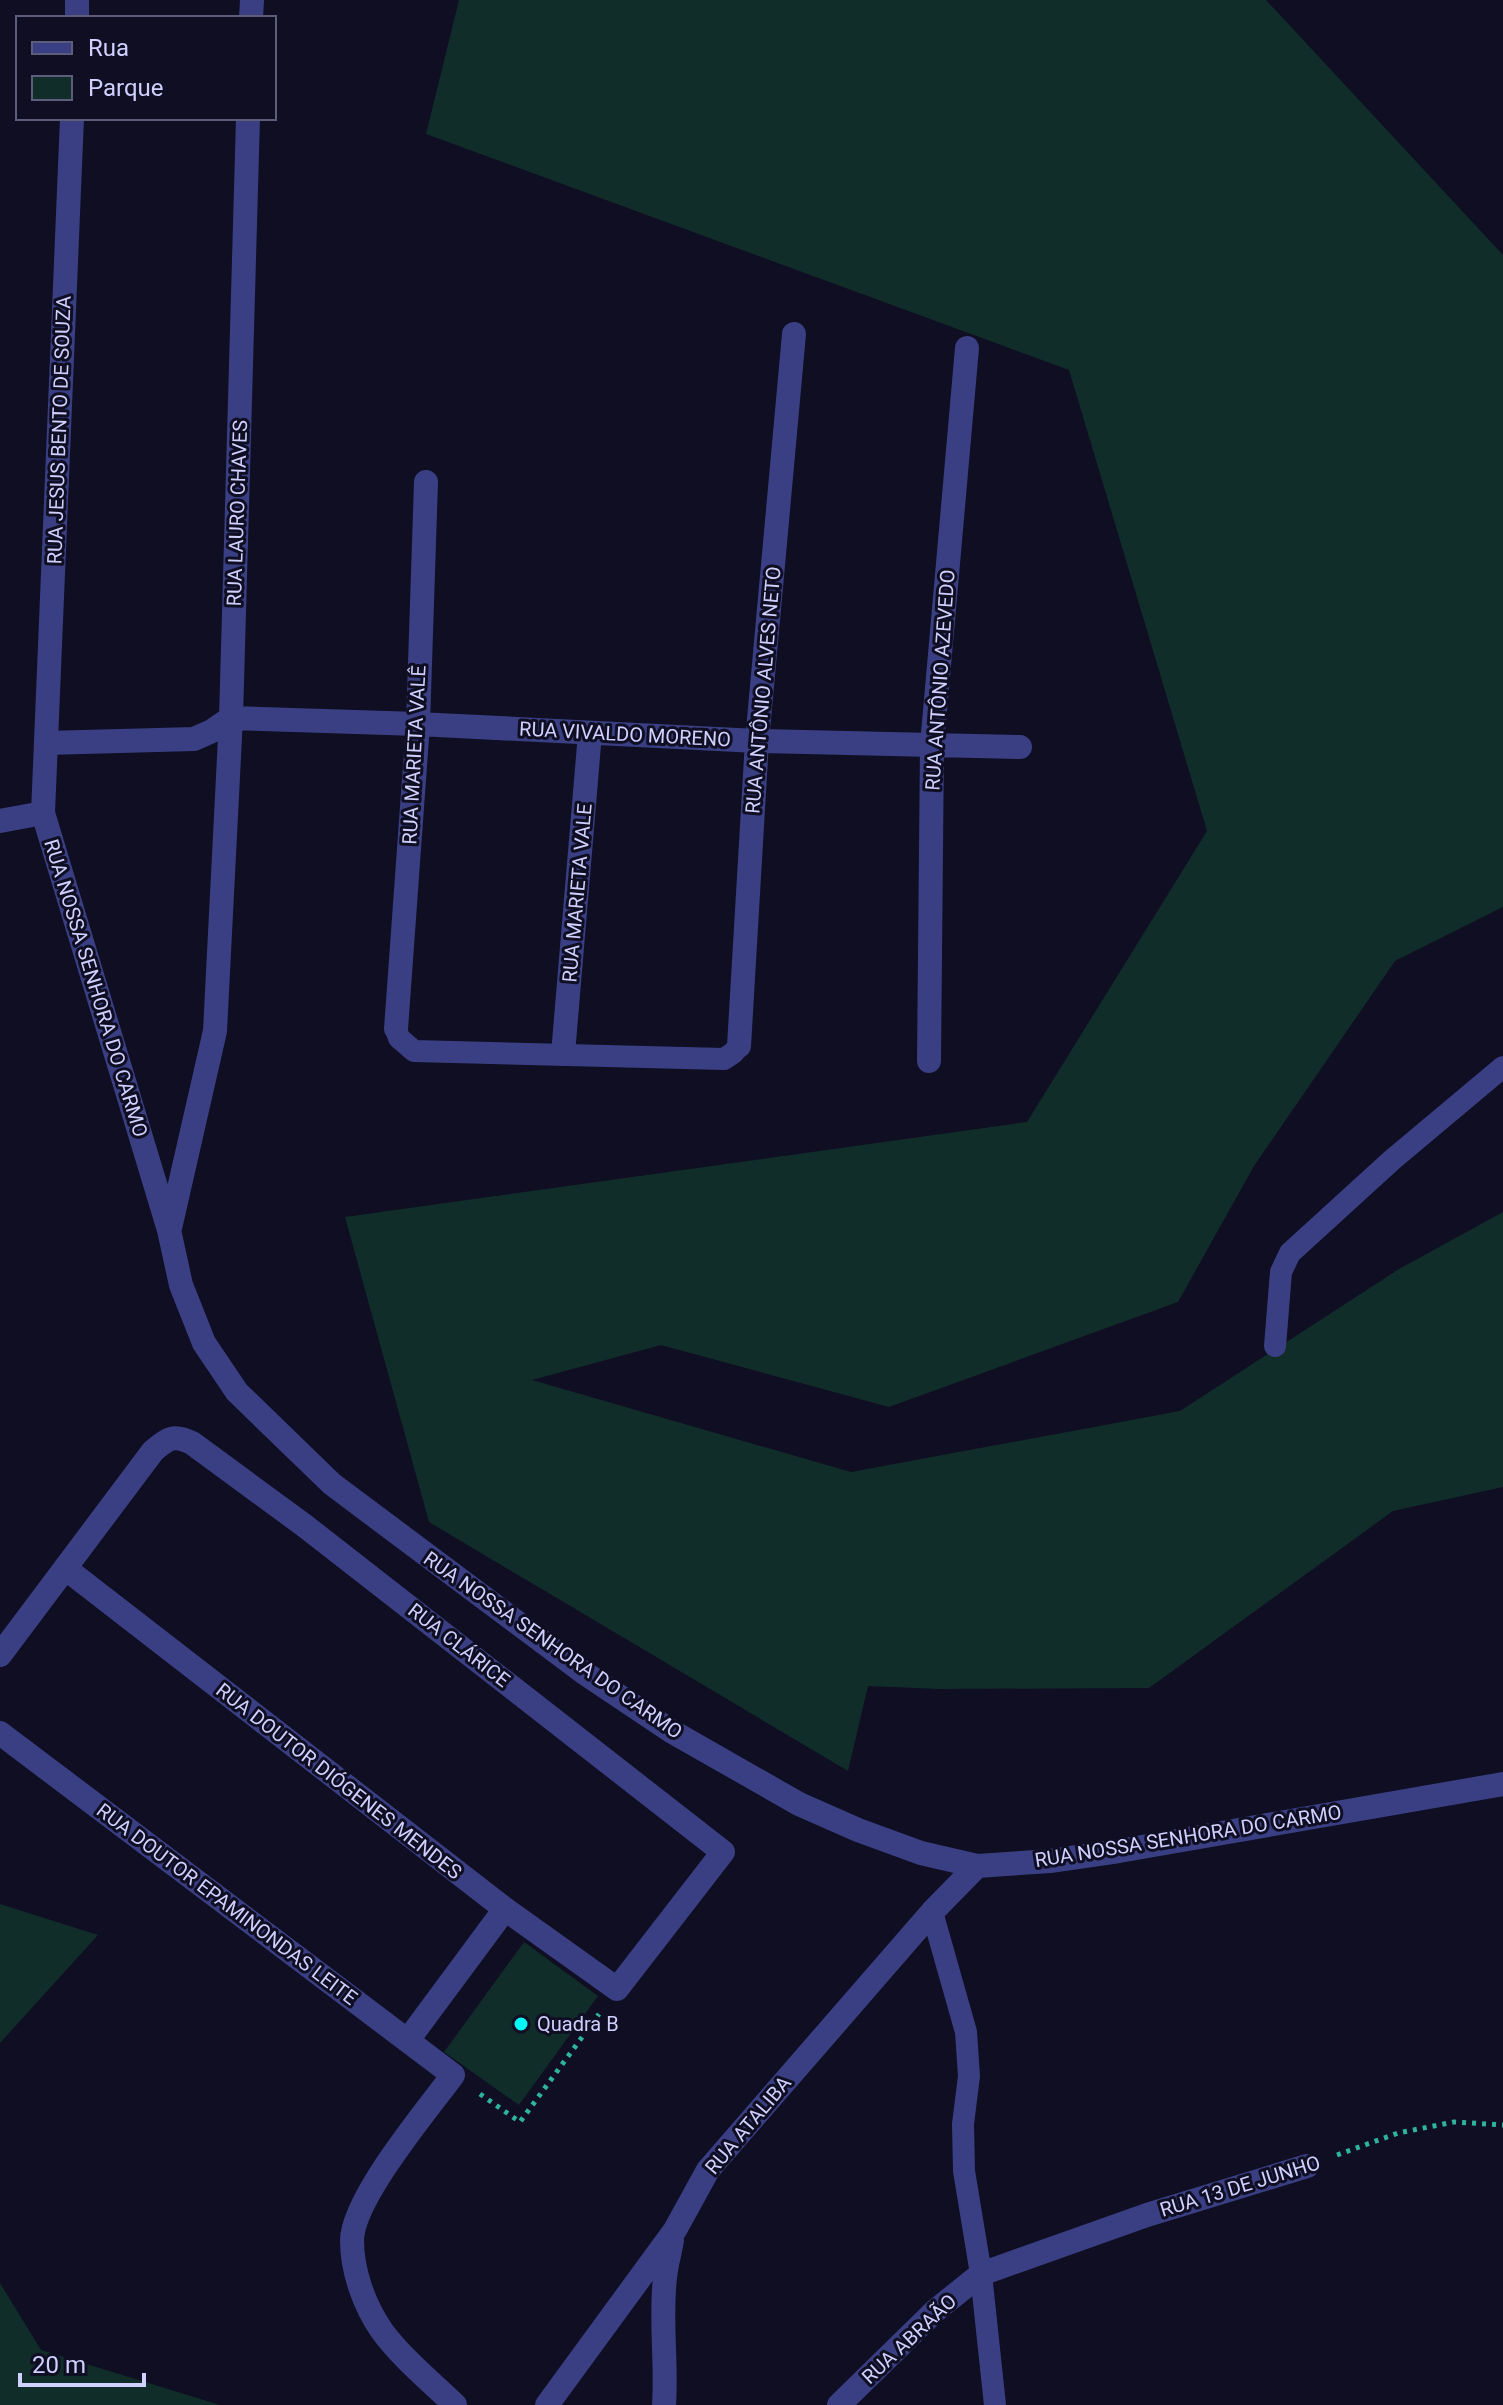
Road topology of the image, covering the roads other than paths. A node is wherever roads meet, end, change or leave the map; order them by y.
1 (72, 120) edge
2 (248, 120) edge
3 (794, 334) dead end
4 (967, 348) dead end
5 (426, 482) dead end
6 (231, 718) junction
7 (418, 724) junction
8 (590, 733) junction
9 (757, 741) junction
10 (46, 743) junction
11 (932, 745) junction
12 (1020, 747) dead end
13 (43, 813) junction
14 (0, 821) edge
15 (396, 1029) joint
16 (739, 1046) joint
17 (563, 1054) junction
18 (929, 1061) dead end
19 (1503, 1067) edge
20 (169, 1230) junction
21 (1275, 1346) dead end
22 (65, 1568) junction
23 (0, 1655) edge
24 (0, 1733) edge
25 (1503, 1784) edge
26 (977, 1866) junction
27 (505, 1909) junction
28 (932, 1912) junction
29 (617, 1989) joint
30 (408, 2040) junction
31 (1307, 2166) road end
32 (675, 2230) junction
33 (981, 2274) junction
34 (455, 2405) edge
35 (547, 2405) edge
36 (664, 2405) edge
37 (839, 2405) edge
38 (995, 2405) edge

1 - 10 street, RUA JESUS BENTO DE SOUZA
2 - 6 street, RUA LAURO CHAVES
3 - 9 street, RUA ANTÔNIO ALVES NETO
4 - 11 street, RUA ANTÔNIO AZEVEDO
5 - 7 street, RUA MARIETA VALÊ
6 - 7 street, RUA VIVALDO MORENO
6 - 10 street
6 - 20 street, RUA NOSSA SENHORA DO CARMO
7 - 8 street, RUA VIVALDO MORENO
7 - 15 street, RUA MARIETA VALÊ
8 - 9 street, RUA VIVALDO MORENO
8 - 17 street, RUA MARIETA VALE
9 - 11 street, RUA VIVALDO MORENO
9 - 16 street, RUA ANTÔNIO ALVES NETO
10 - 13 street, RUA NOSSA SENHORA DO CARMO
11 - 12 street, RUA VIVALDO MORENO
11 - 18 street, RUA ANTÔNIO AZEVEDO
13 - 14 street
13 - 20 street, RUA NOSSA SENHORA DO CARMO
15 - 17 lane
16 - 17 lane
19 - 21 lane
20 - 26 street, RUA NOSSA SENHORA DO CARMO
22 - 23 street
22 - 27 street, RUA DOUTOR DIÓGENES MENDES
22 - 29 street, RUA CLÁRICE
24 - 30 street, RUA DOUTOR EPAMINONDAS LEITE
25 - 26 street, RUA NOSSA SENHORA DO CARMO
26 - 28 street, RUA ATALIBA
27 - 29 street, RUA DOUTOR DIÓGENES MENDES
27 - 30 street
28 - 32 street, RUA ATALIBA
28 - 33 lane
30 - 34 street, RUA DOUTOR EPAMINONDAS LEITE
31 - 33 street, RUA 13 DE JUNHO
32 - 35 street, RUA ATALIBA
32 - 36 street
33 - 37 street, RUA ABRAÃO
33 - 38 lane

